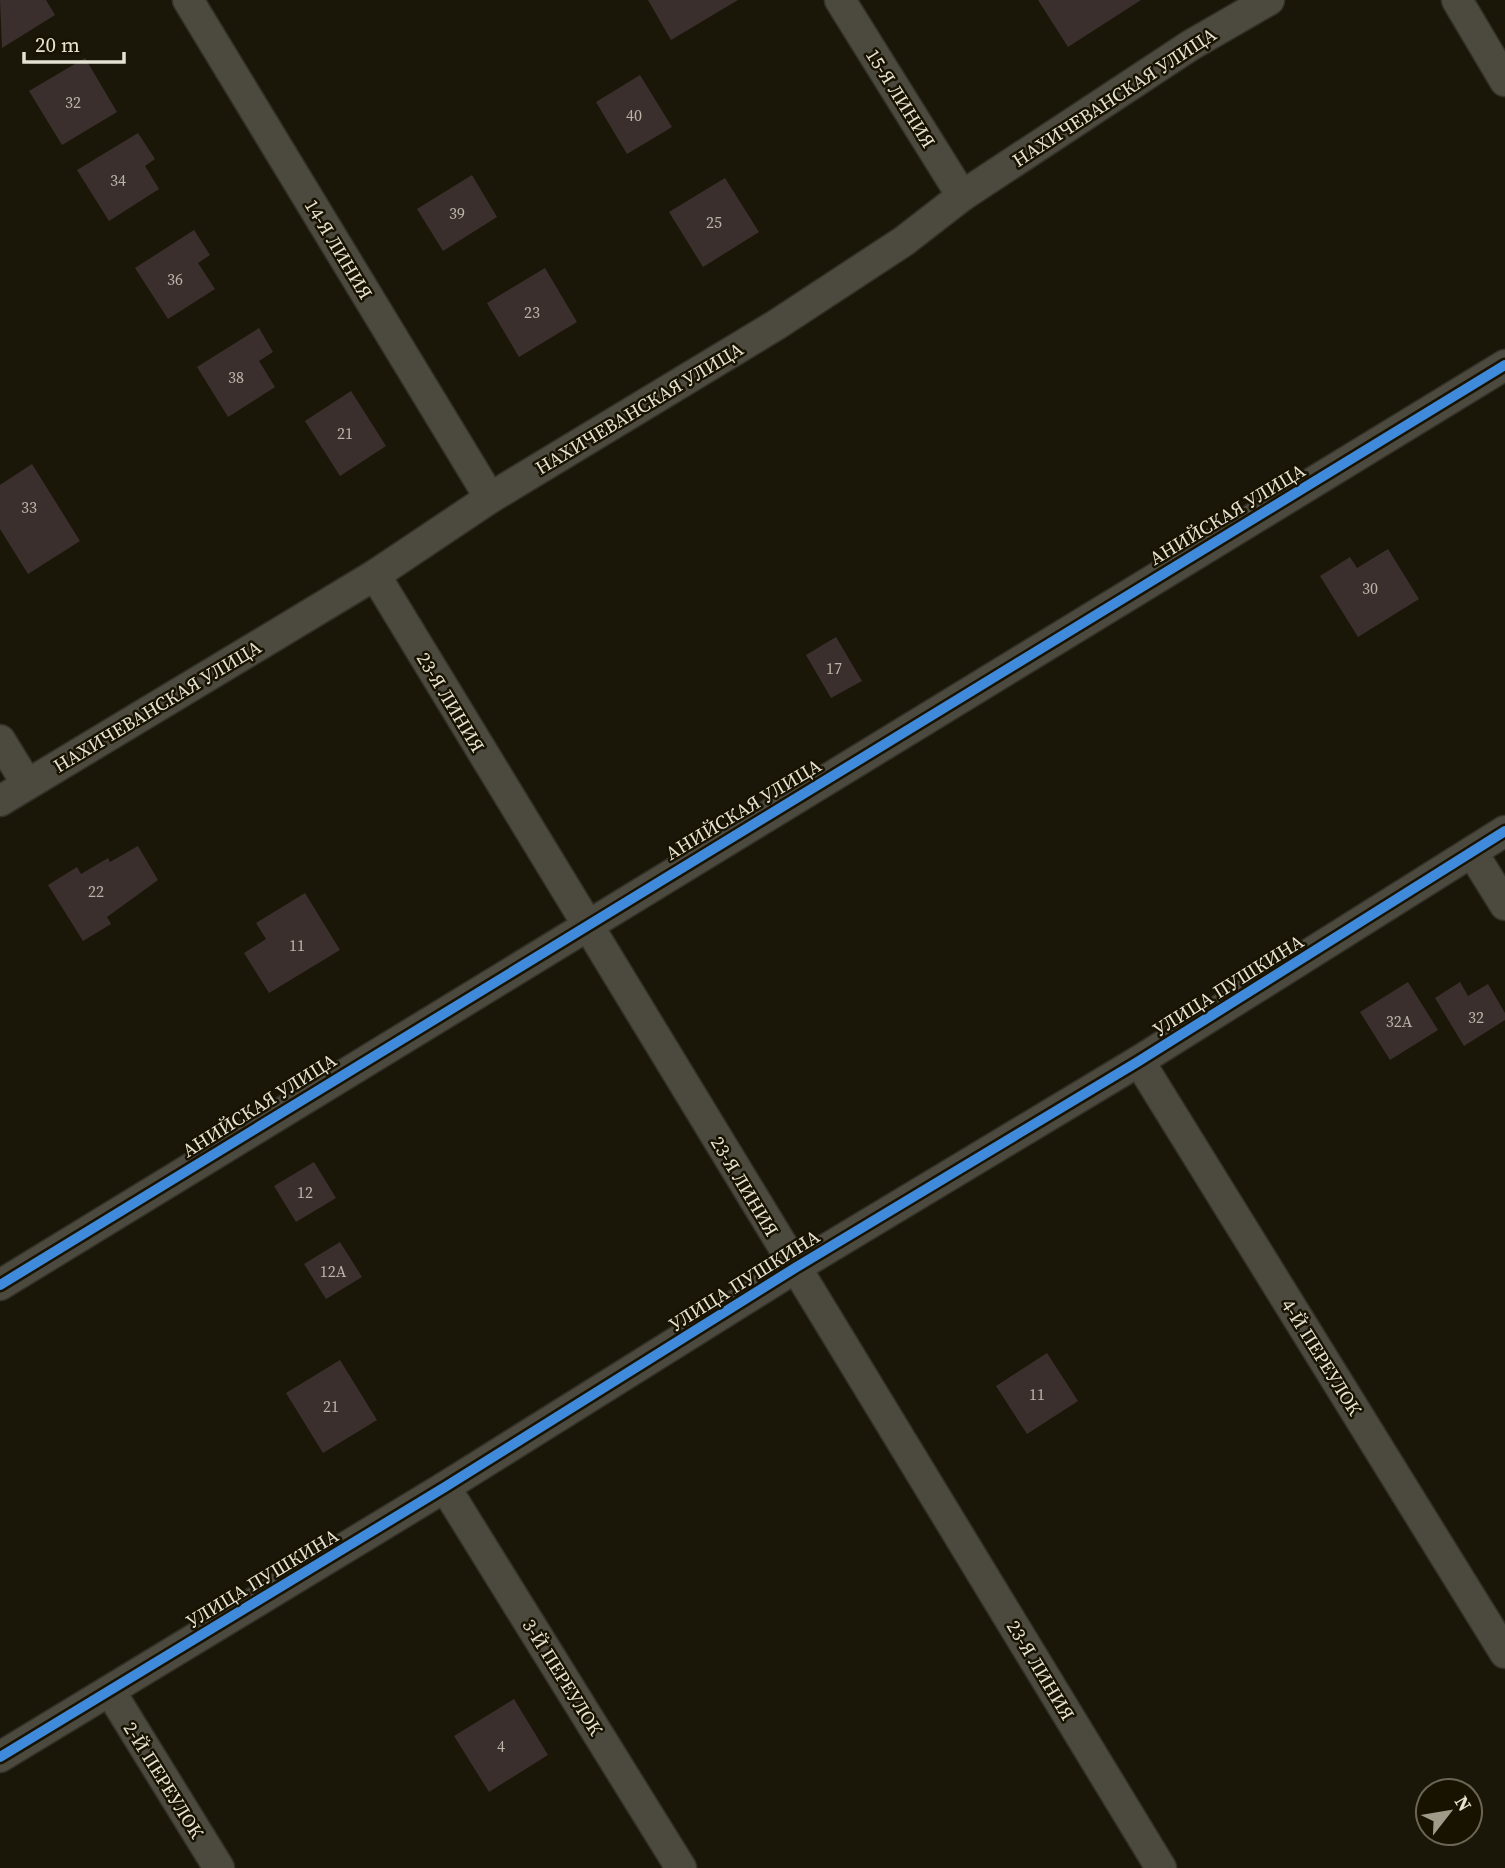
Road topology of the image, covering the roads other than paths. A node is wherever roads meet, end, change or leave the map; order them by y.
1 (188, 0) edge
2 (840, 0) edge
3 (1269, 0) edge
4 (1457, 0) edge
5 (1505, 81) edge
6 (962, 196) junction
7 (1505, 365) edge
8 (490, 498) junction
9 (375, 575) junction
10 (0, 740) edge
11 (27, 784) junction
12 (0, 801) edge
13 (1505, 831) edge
14 (1472, 852) junction
15 (1505, 905) edge
16 (586, 926) junction
17 (1139, 1061) junction
18 (795, 1268) junction
19 (0, 1285) edge
20 (446, 1487) junction
21 (1505, 1653) edge
22 (110, 1691) junction
23 (0, 1756) edge
24 (219, 1868) edge
25 (681, 1868) edge
26 (1161, 1868) edge

1 - 8 street, 14-Я ЛИНИЯ
2 - 6 street, 15-Я ЛИНИЯ
3 - 6 street, НАХИЧЕВАНСКАЯ УЛИЦА
4 - 5 street
6 - 8 street, НАХИЧЕВАНСКАЯ УЛИЦА
7 - 16 street, АНИЙСКАЯ УЛИЦА
8 - 9 street, НАХИЧЕВАНСКАЯ УЛИЦА
9 - 11 street, НАХИЧЕВАНСКАЯ УЛИЦА
9 - 16 street, 23-Я ЛИНИЯ
10 - 11 street
11 - 12 street, НАХИЧЕВАНСКАЯ УЛИЦА
13 - 14 street, УЛИЦА ПУШКИНА
14 - 15 street
14 - 17 street, УЛИЦА ПУШКИНА
16 - 18 street, 23-Я ЛИНИЯ
16 - 19 street, АНИЙСКАЯ УЛИЦА
17 - 18 street, УЛИЦА ПУШКИНА
17 - 21 street, 4-Й ПЕРЕУЛОК
18 - 20 street, УЛИЦА ПУШКИНА
18 - 26 street, 23-Я ЛИНИЯ
20 - 22 street, УЛИЦА ПУШКИНА
20 - 25 street, 3-Й ПЕРЕУЛОК
22 - 23 street, УЛИЦА ПУШКИНА
22 - 24 street, 2-Й ПЕРЕУЛОК

